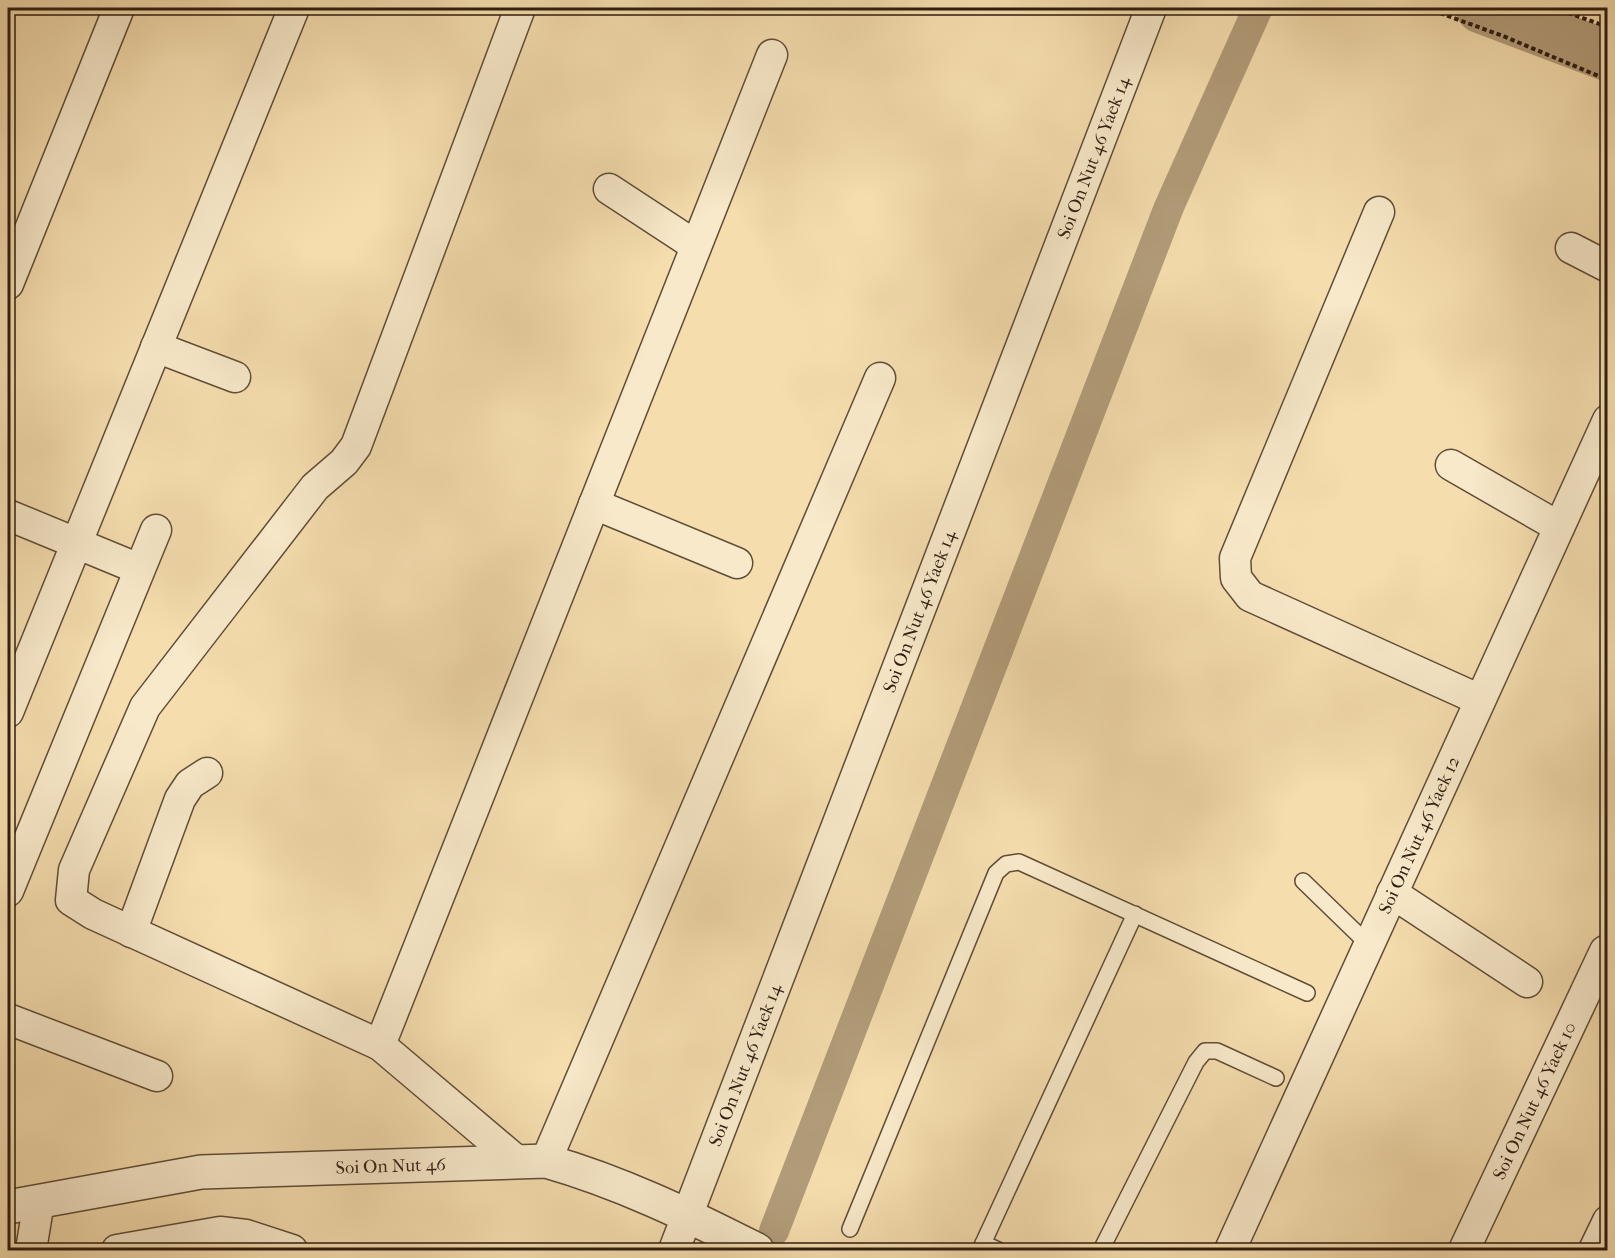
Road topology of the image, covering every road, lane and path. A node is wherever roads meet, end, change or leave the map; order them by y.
1 (119, 8) edge
2 (294, 8) edge
3 (520, 8) edge
4 (1151, 8) edge
5 (1426, 8) edge
6 (1554, 8) edge
7 (1608, 27) edge
8 (772, 55) dead end
9 (1608, 80) edge
10 (609, 189) dead end
11 (1378, 212) dead end
12 (696, 246) junction
13 (1571, 248) dead end
14 (1608, 267) edge
15 (8, 284) edge
16 (156, 347) junction
17 (235, 377) dead end
18 (880, 378) dead end
19 (1608, 420) edge
20 (1451, 465) dead end
21 (594, 504) junction
22 (8, 515) edge
23 (1559, 528) junction
24 (156, 530) dead end
25 (77, 545) junction
26 (737, 563) dead end
27 (139, 569) junction
28 (1480, 700) junction
29 (8, 712) edge
30 (207, 773) dead end
31 (1303, 881) dead end
32 (8, 891) edge
33 (1392, 893) junction
34 (1135, 914) junction
35 (131, 932) junction
36 (1369, 945) junction
37 (1605, 951) dead end
38 (1527, 982) dead end
39 (1307, 993) dead end
40 (8, 1019) edge
41 (380, 1045) junction
42 (157, 1076) dead end
43 (1276, 1078) dead end
44 (531, 1161) junction
45 (39, 1201) junction
46 (8, 1207) edge
47 (688, 1215) junction
48 (1608, 1221) edge
49 (850, 1228) dead end
50 (981, 1247) edge
51 (31, 1251) edge
52 (117, 1251) edge
53 (292, 1251) edge
54 (674, 1251) edge
55 (757, 1251) edge
56 (998, 1251) edge
57 (1101, 1251) edge
58 (1230, 1251) edge
59 (1464, 1251) edge
60 (1594, 1251) edge

1 - 15 street
2 - 16 street
3 - 35 street
4 - 47 street, Soi On Nut 46 Yaek 14
5 - 9 path
6 - 7 path
8 - 12 street
10 - 12 street
11 - 28 street
12 - 21 street
13 - 14 street
16 - 17 street
16 - 25 street
18 - 44 street
19 - 23 street, Soi On Nut 46 Yaek 12
20 - 23 street
21 - 26 street
21 - 41 street
22 - 25 street
23 - 28 street, Soi On Nut 46 Yaek 12
24 - 27 street
25 - 27 street
25 - 29 street
27 - 32 street
28 - 33 street, Soi On Nut 46 Yaek 12
30 - 35 street
31 - 36 lane
33 - 36 street, Soi On Nut 46 Yaek 12
33 - 38 street
34 - 39 lane
34 - 49 lane
34 - 50 lane
35 - 41 street
36 - 58 street, Soi On Nut 46 Yaek 12
37 - 59 street, Soi On Nut 46 Yaek 10
40 - 42 street
41 - 44 street
43 - 57 lane
44 - 45 street, Soi On Nut 46
44 - 47 street, Soi On Nut 46
45 - 46 street, Soi On Nut 46
45 - 51 street
47 - 54 street, Soi On Nut 46 Yaek 14
47 - 55 street, Soi On Nut 46
48 - 60 street
50 - 56 lane
52 - 53 street

